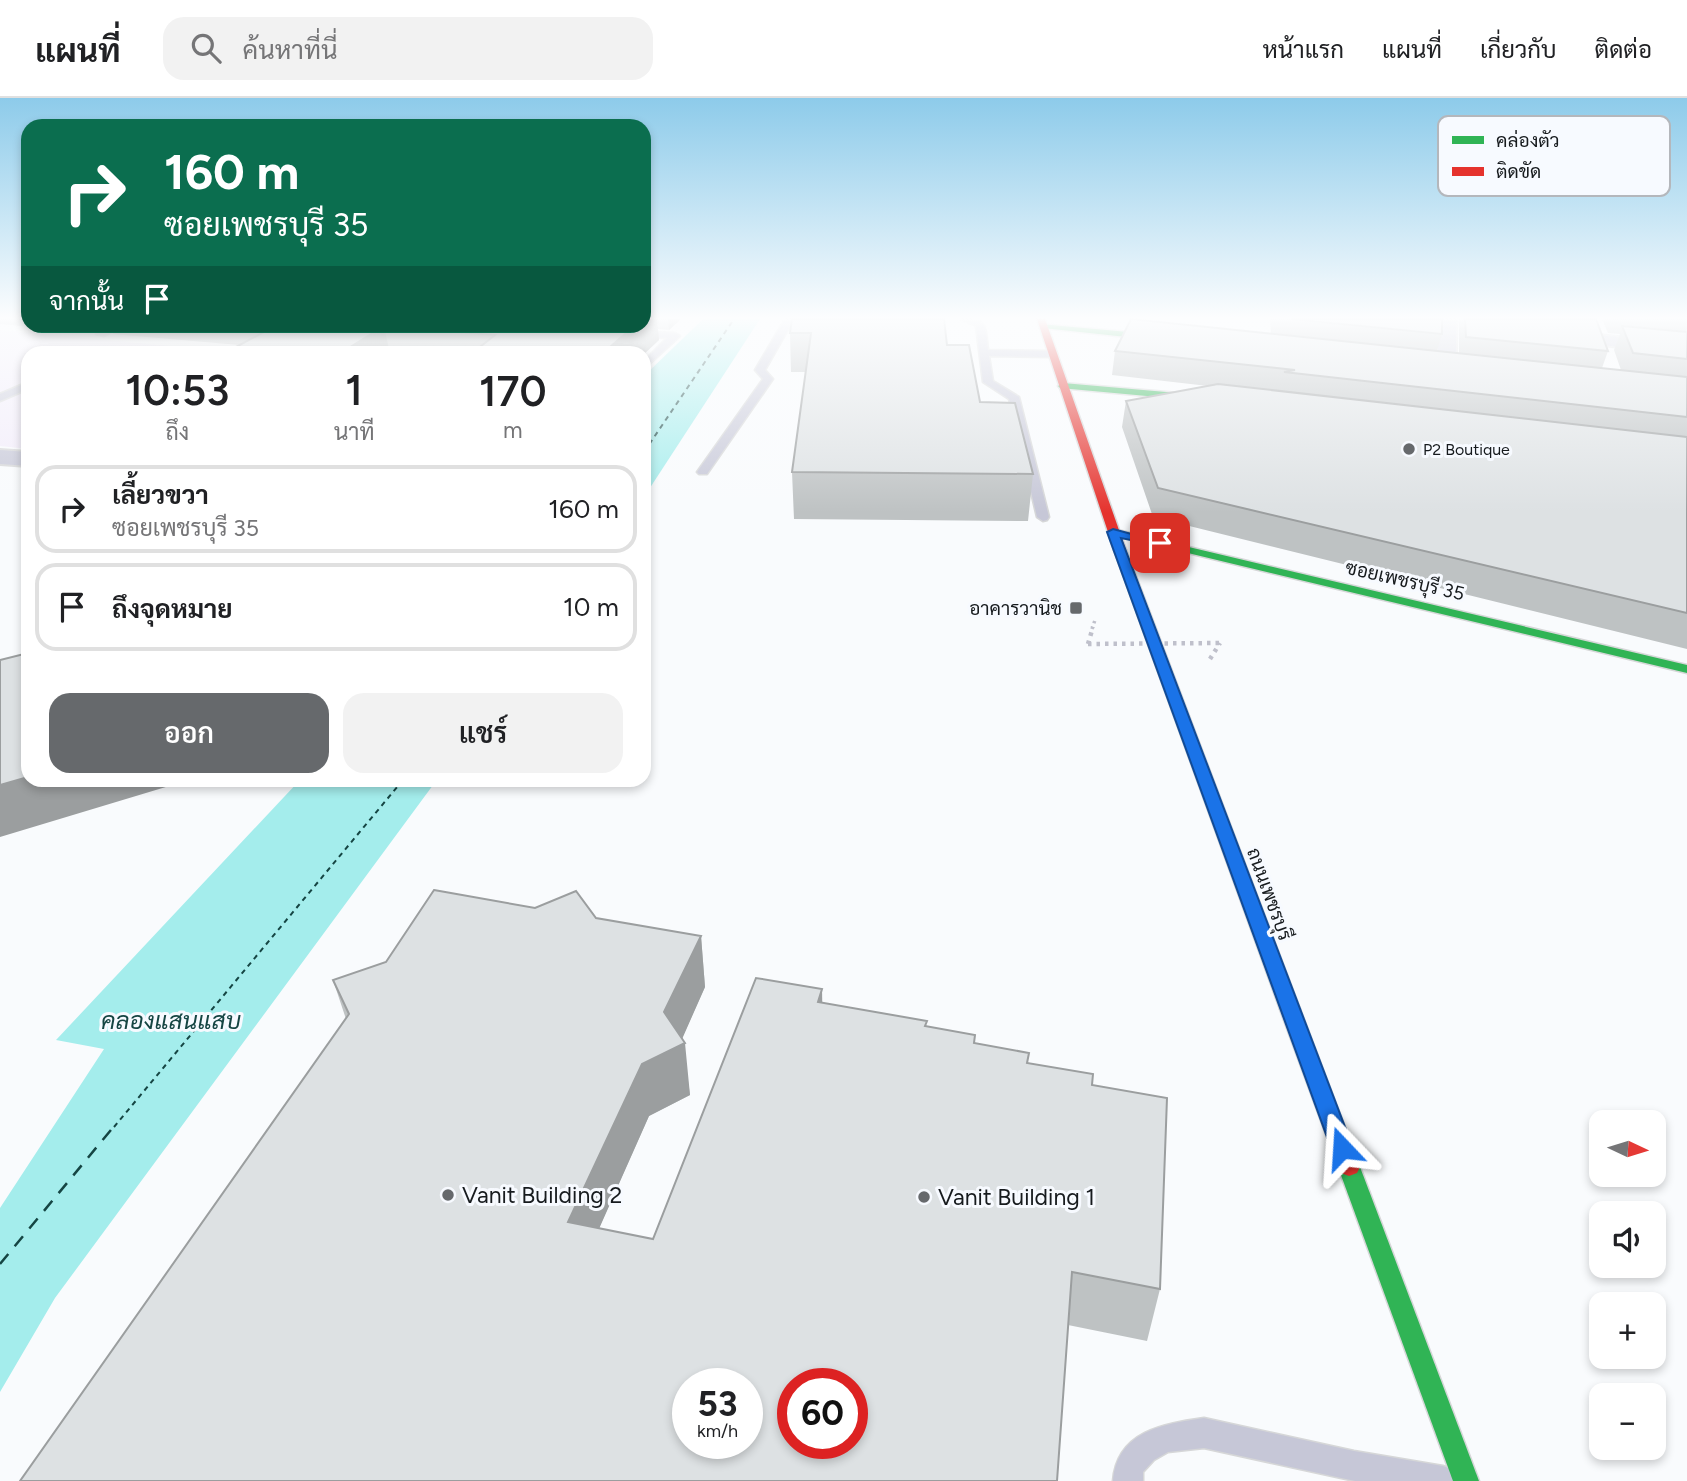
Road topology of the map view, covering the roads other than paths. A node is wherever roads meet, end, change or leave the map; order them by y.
1 (765, 384) edge
2 (991, 384) edge
3 (1063, 386) joint
4 (21, 388) edge
5 (0, 398) edge
6 (1231, 401) edge
7 (0, 457) edge
8 (21, 459) edge
9 (703, 472) dead end
10 (1043, 517) dead end
11 (1113, 532) junction
12 (1687, 669) edge
13 (1128, 1481) edge
14 (1443, 1481) edge
15 (1466, 1481) edge

1 - 9 lane
2 - 10 lane
3 - 6 main road
3 - 11 main road, ถนนเพชรบุรี
4 - 5 lane
7 - 8 street
11 - 12 main road, ซอยเพชรบุรี 35
11 - 15 main road, ถนนเพชรบุรี
13 - 14 lane

